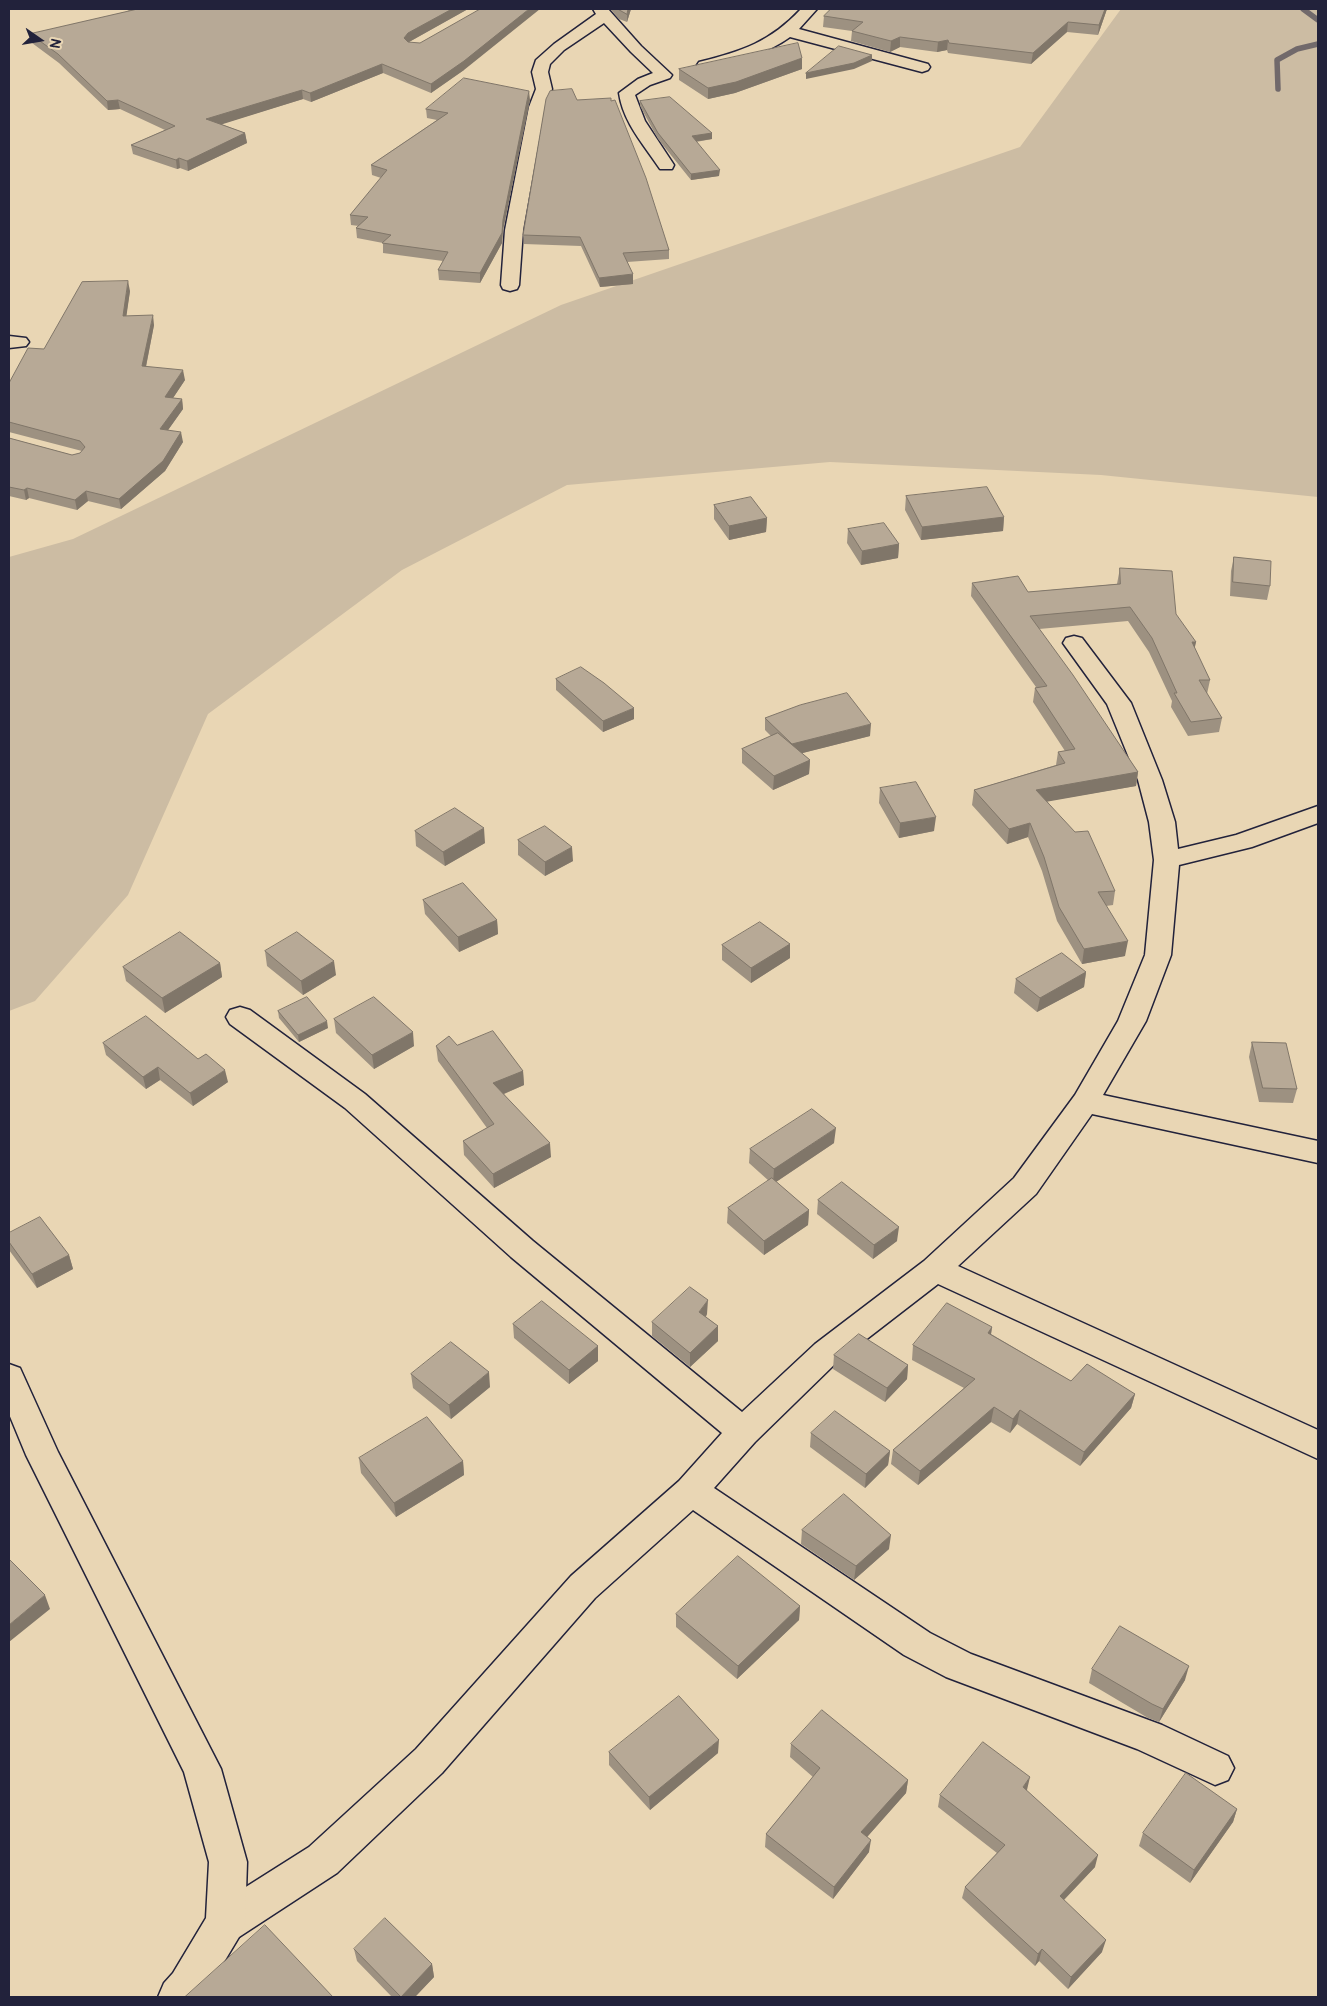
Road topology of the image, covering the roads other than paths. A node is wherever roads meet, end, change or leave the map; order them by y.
1 (809, 9) edge
2 (602, 12) edge
3 (788, 32) junction
4 (922, 66) dead end
5 (664, 75) junction
6 (666, 165) dead end
7 (510, 285) dead end
8 (1074, 643) dead end
9 (1318, 814) edge
10 (1167, 860) junction
11 (240, 1017) dead end
12 (1085, 1102) junction
13 (1318, 1152) edge
14 (934, 1269) junction
15 (9, 1377) edge
16 (742, 1432) junction
17 (1318, 1445) edge
18 (691, 1491) junction
19 (1215, 1768) dead end
20 (225, 1922) junction
21 (178, 1997) edge

1 - 3 street
2 - 5 street
2 - 7 street
3 - 4 street
3 - 5 street
5 - 6 street
8 - 10 street
9 - 10 street
10 - 12 street
11 - 16 street
12 - 13 street
12 - 14 street
14 - 16 street
14 - 17 street
15 - 20 street
16 - 18 street
18 - 19 street
18 - 20 street
20 - 21 street

